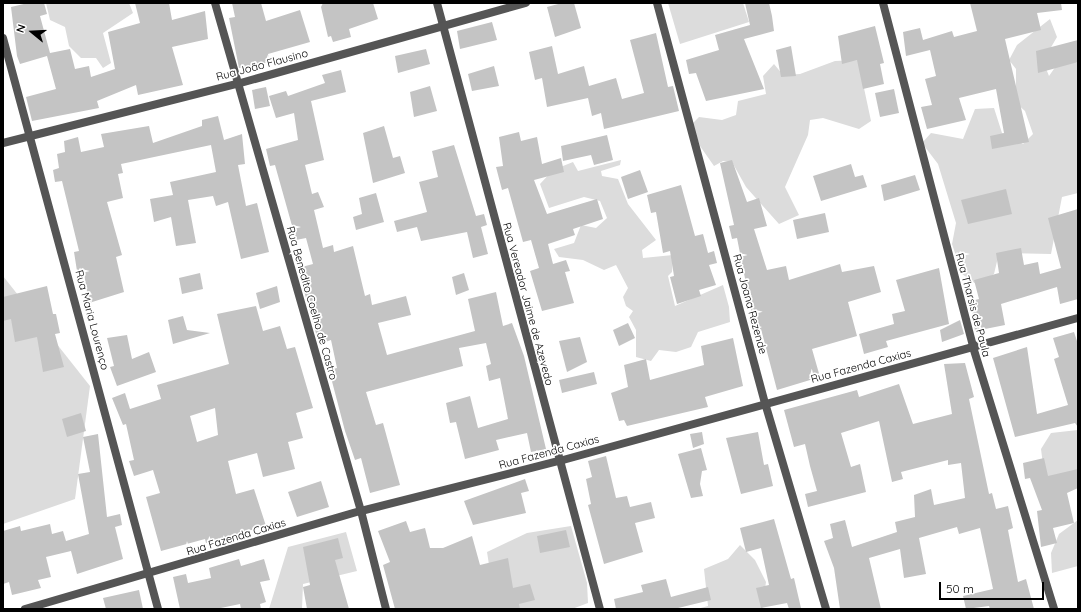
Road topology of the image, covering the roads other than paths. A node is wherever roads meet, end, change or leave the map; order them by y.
1 (215, 3) edge
2 (437, 3) edge
3 (526, 3) edge
4 (657, 3) edge
5 (883, 3) edge
6 (444, 25) junction
7 (3, 38) edge
8 (238, 84) junction
9 (32, 135) junction
10 (3, 143) edge
11 (1078, 318) edge
12 (973, 348) junction
13 (765, 403) junction
14 (563, 460) junction
15 (361, 511) junction
16 (149, 575) junction
17 (25, 609) edge
18 (158, 609) edge
19 (386, 609) edge
20 (600, 609) edge
21 (826, 609) edge
22 (1054, 609) edge

1 - 8 street, Rua Benedito Coelho de Castro
2 - 6 street, Rua Vereador Jaime de Azevedo
3 - 6 street, Rua João Flausino
4 - 13 street, Rua Joana Rezende
5 - 12 street, Rua Tharsis de Paula
6 - 8 street, Rua João Flausino
6 - 14 street, Rua Vereador Jaime de Azevedo
7 - 9 street, Rua Maria Lourenço
8 - 9 street, Rua João Flausino
8 - 15 street, Rua Benedito Coelho de Castro
9 - 10 street, Rua João Flausino
9 - 16 street, Rua Maria Lourenço
11 - 12 street, Rua Fazenda Caxias
12 - 13 street, Rua Fazenda Caxias
12 - 22 street, Rua Tharsis de Paula
13 - 14 street, Rua Fazenda Caxias
13 - 21 street, Rua Joana Rezende
14 - 15 street, Rua Fazenda Caxias
14 - 20 street, Rua Vereador Jaime de Azevedo
15 - 16 street, Rua Fazenda Caxias
15 - 19 street, Rua Benedito Coelho de Castro
16 - 17 street, Rua Fazenda Caxias
16 - 18 street, Rua Maria Lourenço

